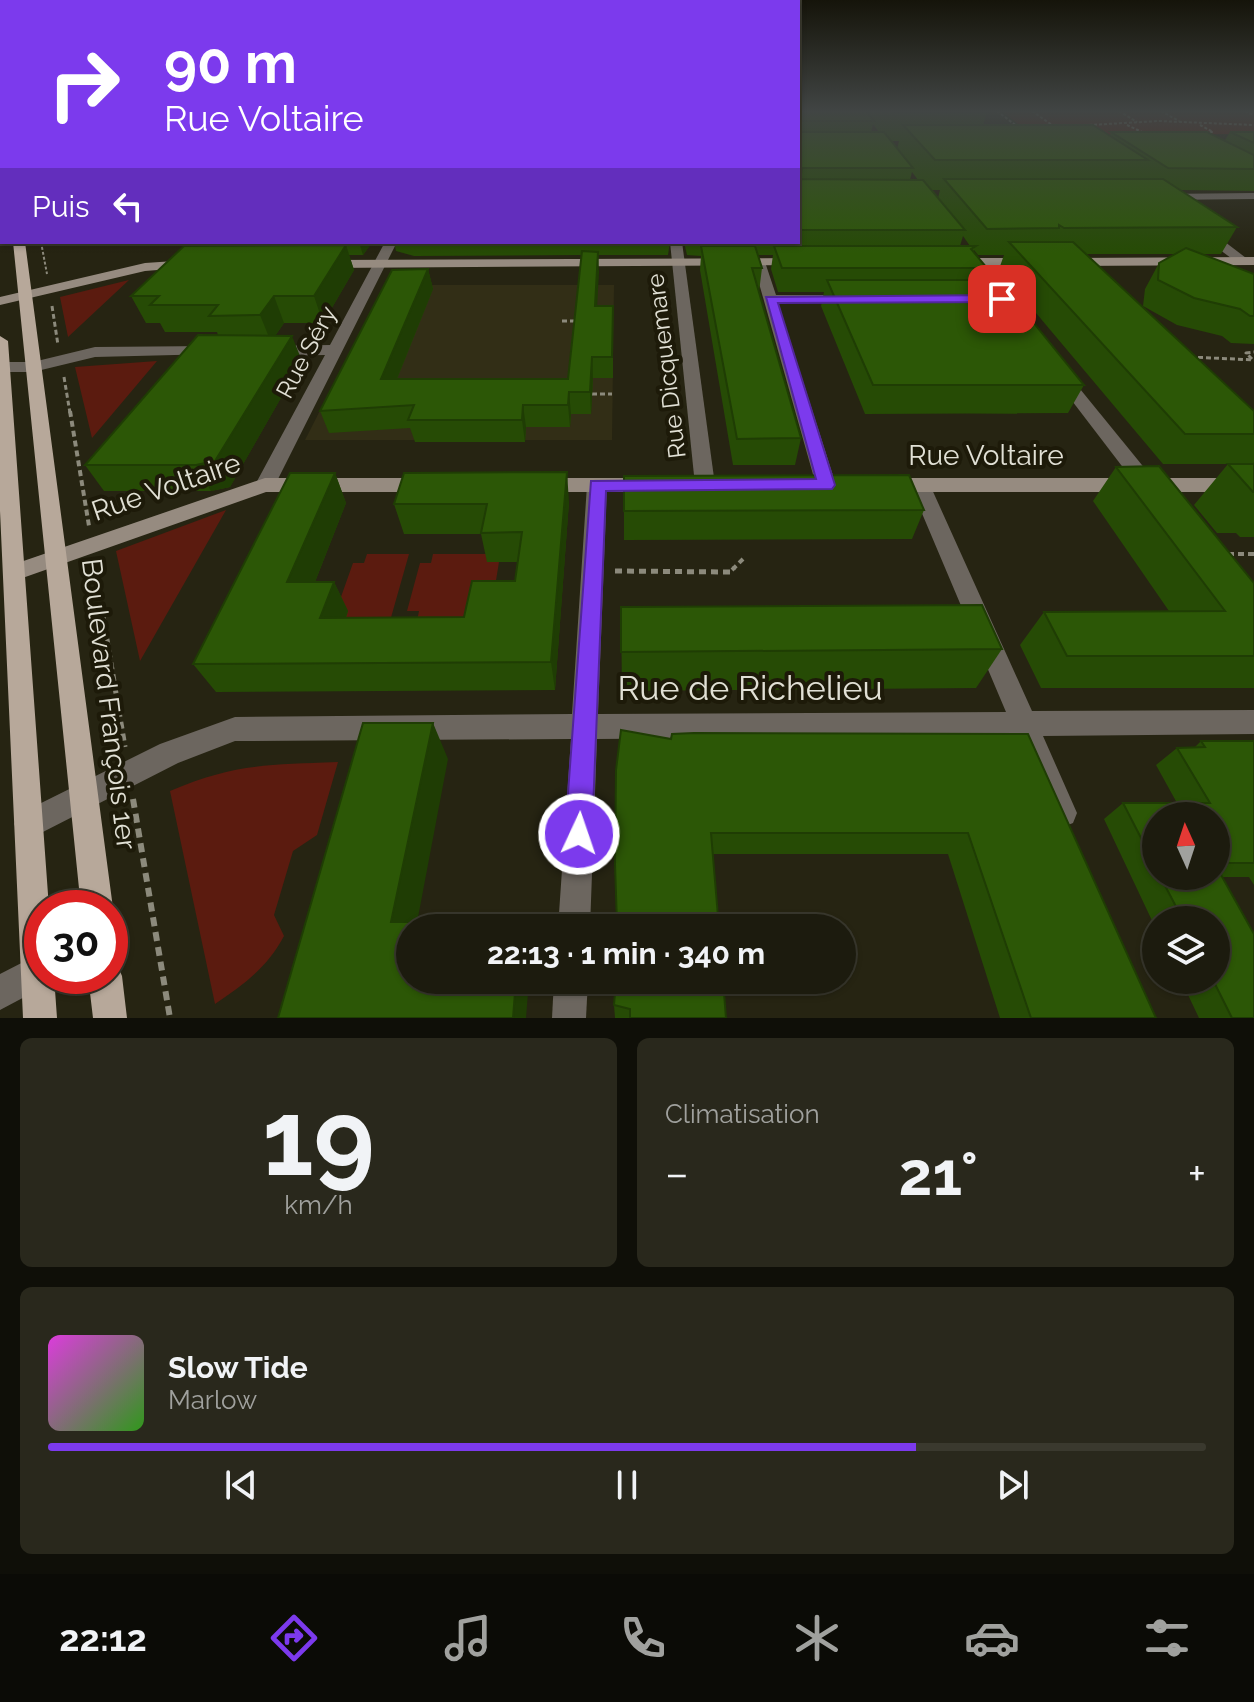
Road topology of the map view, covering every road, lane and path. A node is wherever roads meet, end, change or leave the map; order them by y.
1 (1143, 188) edge
2 (1254, 196) edge
3 (1155, 197) junction
4 (1179, 214) edge
5 (1192, 223) edge
6 (19, 244) edge
7 (41, 244) edge
8 (390, 244) edge
9 (676, 244) edge
10 (190, 249) edge
11 (969, 256) junction
12 (1249, 261) edge
13 (759, 262) junction
14 (820, 262) edge
15 (942, 262) edge
16 (1057, 262) junction
17 (678, 263) junction
18 (175, 264) junction
19 (209, 264) edge
20 (317, 264) edge
21 (380, 264) junction
22 (983, 274) edge
23 (1092, 283) edge
24 (50, 289) junction
25 (25, 295) junction
26 (770, 299) junction
27 (870, 299) edge
28 (0, 301) edge
29 (562, 321) dead end
30 (577, 321) edge
31 (0, 341) edge
32 (335, 350) junction
33 (220, 351) edge
34 (251, 351) edge
35 (1254, 352) edge
36 (1181, 356) edge
37 (1047, 357) edge
38 (61, 359) junction
39 (1, 367) edge
40 (33, 367) junction
41 (592, 394) edge
42 (612, 394) dead end
43 (3, 452) edge
44 (265, 485) junction
45 (447, 485) edge
46 (522, 485) edge
47 (597, 485) junction
48 (689, 485) junction
49 (729, 485) edge
50 (798, 485) edge
51 (834, 485) joint
52 (873, 485) edge
53 (920, 485) junction
54 (1254, 485) edge
55 (1147, 486) junction
56 (1164, 508) edge
57 (92, 545) junction
58 (1214, 554) edge
59 (1254, 554) edge
60 (54, 559) junction
61 (743, 559) dead end
62 (593, 571) junction
63 (14, 573) junction
64 (1254, 722) edge
65 (1024, 723) junction
66 (585, 725) junction
67 (130, 772) junction
68 (84, 795) junction
69 (29, 824) junction
70 (1072, 832) edge
71 (33, 890) edge
72 (95, 890) edge
73 (575, 914) edge
74 (24, 979) edge
75 (0, 993) edge
76 (38, 994) edge
77 (107, 994) edge
78 (570, 994) edge
79 (40, 1018) edge
80 (110, 1018) edge
81 (170, 1018) edge
82 (569, 1018) edge

1 - 3 street
2 - 3 street
3 - 4 street
5 - 12 street
6 - 25 main road, Boulevard François 1er
7 - 24 path
8 - 21 street, Rue Séry
9 - 17 street, Rue Dicquemare
10 - 18 street
11 - 15 main road
11 - 16 main road
11 - 22 street
12 - 16 main road
13 - 14 main road
13 - 17 main road
13 - 26 street
16 - 23 street
17 - 21 main road
17 - 48 street, Rue Dicquemare
18 - 19 main road
18 - 24 main road
20 - 21 main road
21 - 32 street, Rue Séry
24 - 25 main road
24 - 38 path
25 - 28 main road
25 - 40 main road, Boulevard François 1er
26 - 27 street
26 - 51 street
29 - 30 path
31 - 39 main road
32 - 34 street
32 - 44 street, Rue Séry
33 - 38 street
35 - 36 path
37 - 55 street
38 - 40 street
38 - 57 path
39 - 40 street
39 - 43 main road
40 - 60 main road, Boulevard François 1er
41 - 42 path
43 - 63 main road
44 - 45 main road, Rue Voltaire
44 - 57 main road, Rue Voltaire
46 - 47 main road
47 - 48 main road
47 - 62 street
48 - 49 main road
50 - 51 main road
52 - 53 main road, Rue Voltaire
53 - 55 main road, Rue Voltaire
53 - 65 street
54 - 55 main road, Rue Voltaire
55 - 56 street
57 - 60 main road, Rue Voltaire
57 - 67 path
58 - 59 path
60 - 63 main road, Rue Voltaire
60 - 68 main road, Boulevard François 1er
61 - 62 path
62 - 66 street
63 - 69 main road
64 - 65 street, Rue de Richelieu
65 - 66 street, Rue de Richelieu
65 - 70 street
66 - 67 street, Rue de Richelieu
66 - 73 street
67 - 68 street, Rue de Richelieu
67 - 81 path
68 - 69 street, Rue de Richelieu
68 - 72 main road, Boulevard François 1er
69 - 71 main road
74 - 75 street
76 - 79 main road
77 - 80 main road
78 - 82 street

